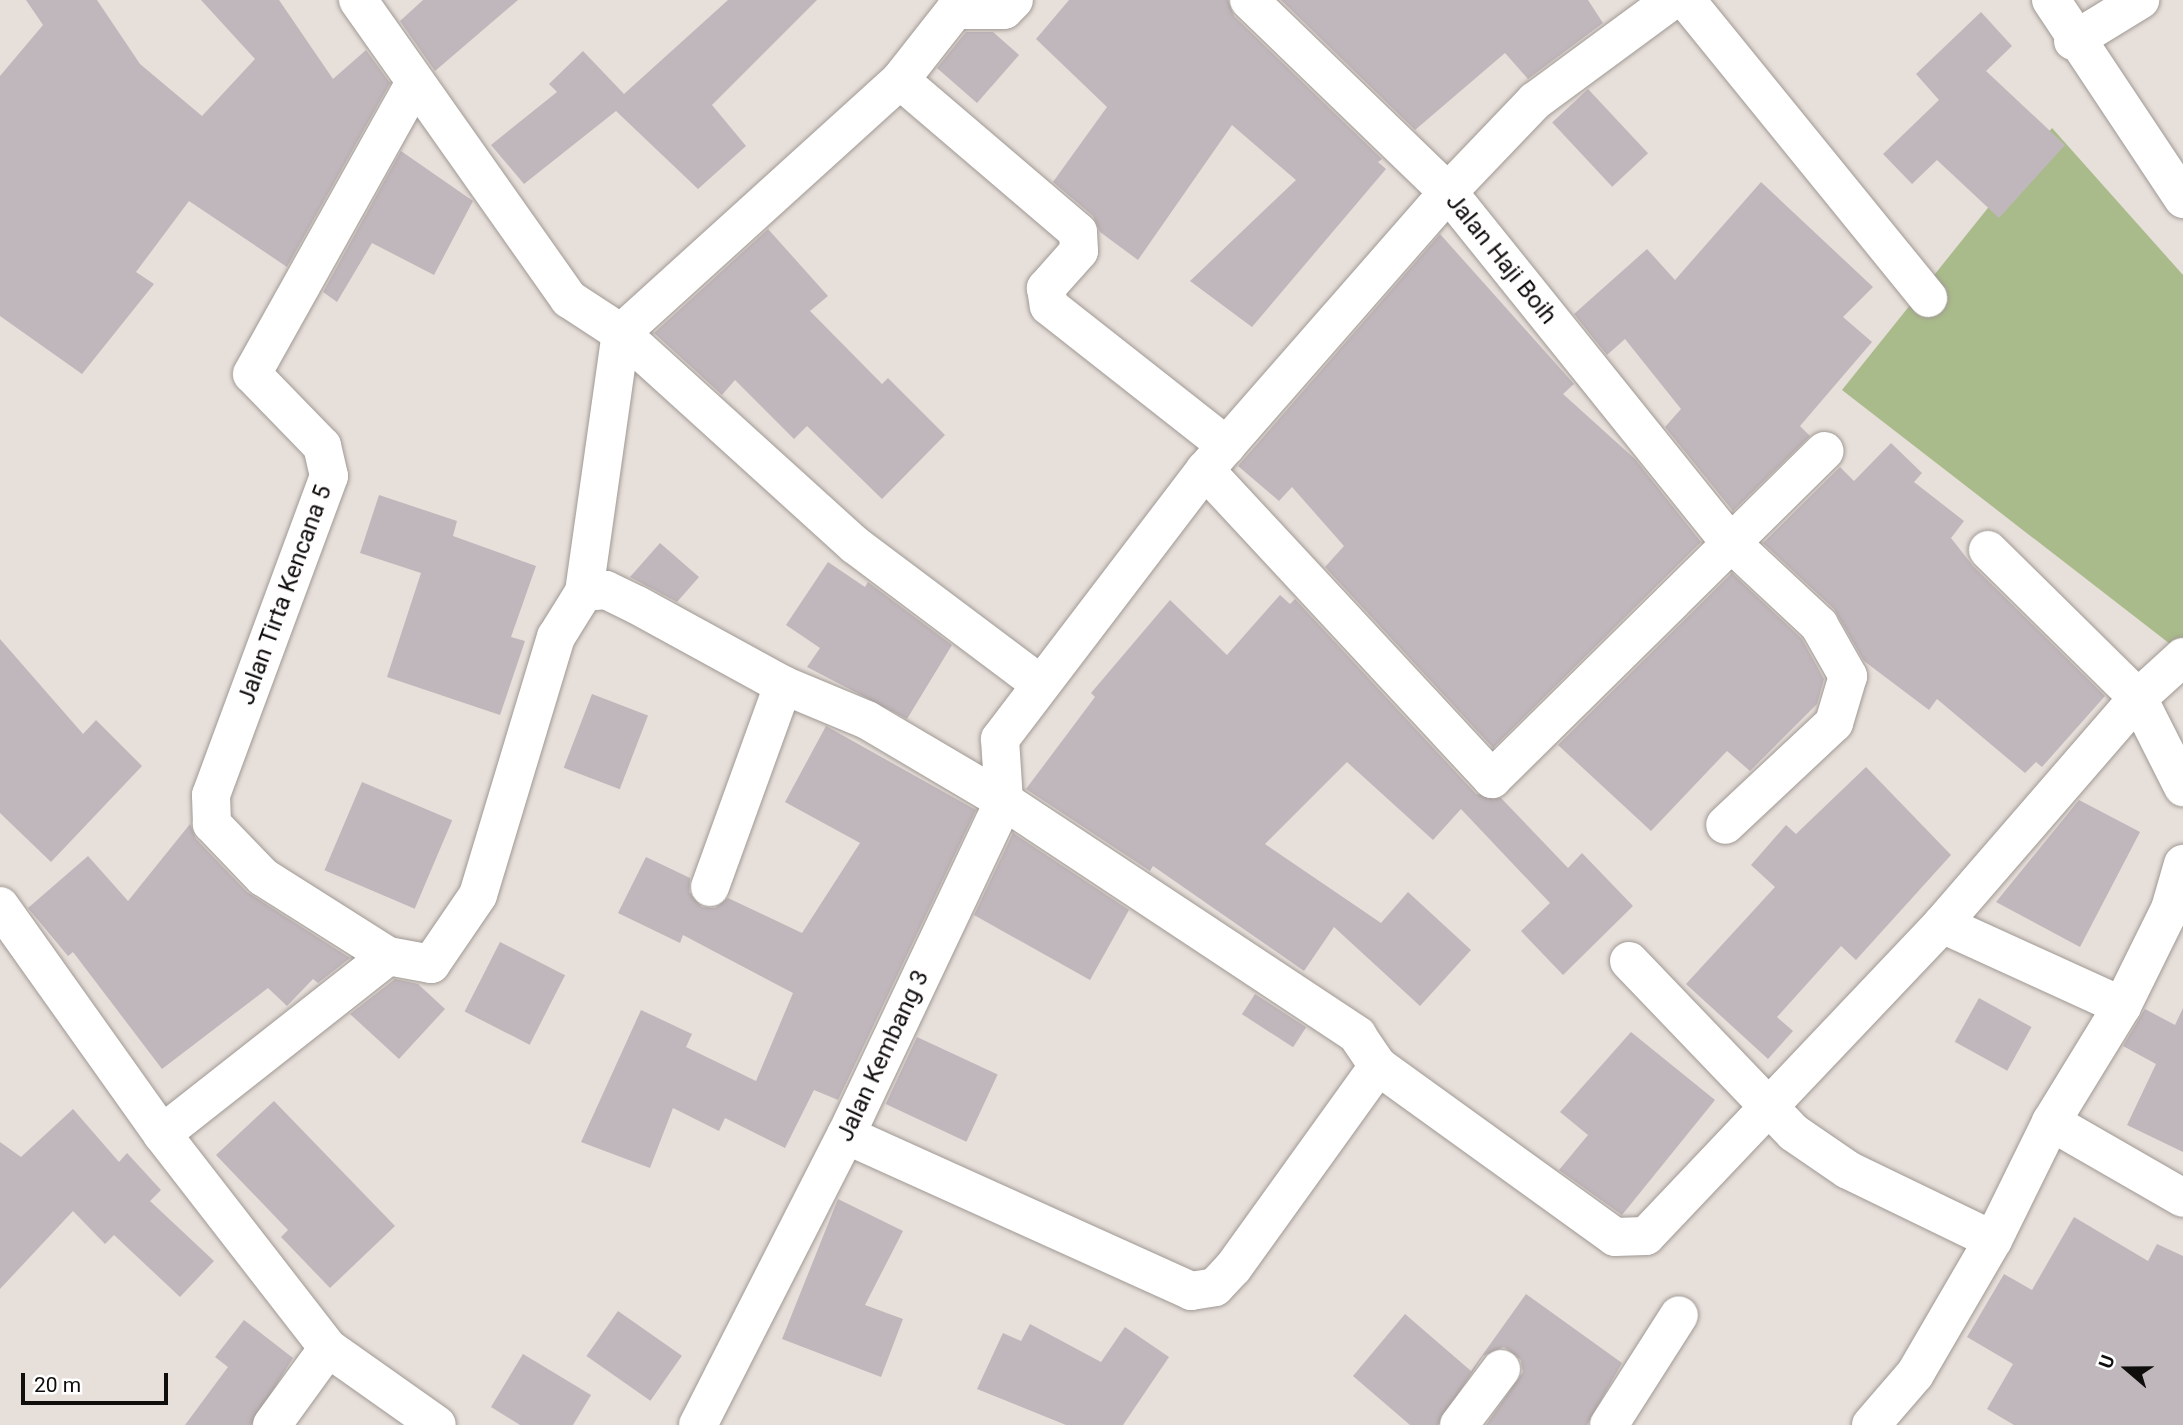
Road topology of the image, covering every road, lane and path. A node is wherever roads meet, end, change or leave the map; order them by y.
1 (358, 0) edge
2 (1014, 0) edge
3 (1249, 0) edge
4 (1672, 0) edge
5 (1686, 0) edge
6 (2051, 0) edge
7 (2140, 0) edge
8 (2073, 41) junction
9 (900, 80) junction
10 (414, 84) junction
11 (1448, 192) junction
12 (2183, 199) edge
13 (1928, 298) dead end
14 (621, 333) junction
15 (1825, 451) dead end
16 (1216, 458) junction
17 (1728, 540) junction
18 (1989, 550) dead end
19 (584, 592) junction
20 (2183, 657) edge
21 (1038, 683) junction
22 (783, 685) junction
23 (2138, 698) junction
24 (2183, 787) edge
25 (1004, 800) junction
26 (1725, 825) dead end
27 (2183, 864) edge
28 (710, 887) dead end
29 (2, 915) edge
30 (1942, 924) junction
31 (388, 956) junction
32 (1629, 961) dead end
33 (2122, 1006) junction
34 (1378, 1066) junction
35 (1765, 1107) junction
36 (2050, 1122) junction
37 (162, 1134) junction
38 (846, 1135) junction
39 (2183, 1198) edge
40 (1993, 1240) junction
41 (1679, 1315) dead end
42 (328, 1348) junction
43 (1501, 1369) dead end
44 (435, 1424) edge
45 (272, 1425) edge
46 (698, 1425) edge
47 (1460, 1425) edge
48 (1609, 1425) edge
49 (1871, 1425) edge

1 - 10 street
2 - 9 street
3 - 11 street, Jalan Haji Boih
4 - 11 street, Jalan Kembang 3
5 - 13 street
6 - 8 street
7 - 8 street
8 - 12 street
9 - 14 street
9 - 16 street
10 - 14 street
10 - 31 street, Jalan Tirta Kencana 5
11 - 16 street, Jalan Kembang 3
11 - 17 street, Jalan Haji Boih
14 - 19 street
14 - 21 street
15 - 17 street
16 - 17 street
16 - 21 street, Jalan Kembang 3
17 - 26 street, Jalan Haji Boih
18 - 23 street
19 - 22 street
19 - 31 street
20 - 23 street
21 - 25 street, Jalan Kembang 3
22 - 25 street
22 - 28 street
23 - 24 street
23 - 30 street
25 - 34 street
25 - 38 street, Jalan Kembang 3
27 - 33 street
29 - 37 street
30 - 33 street
30 - 35 street
31 - 37 street
32 - 35 street
33 - 36 street
34 - 35 street
34 - 38 street
35 - 40 street
36 - 39 street
36 - 40 street
37 - 42 street
38 - 46 street, Jalan Kembang 3
40 - 49 street
41 - 48 street
42 - 44 street
42 - 45 street
43 - 47 street

